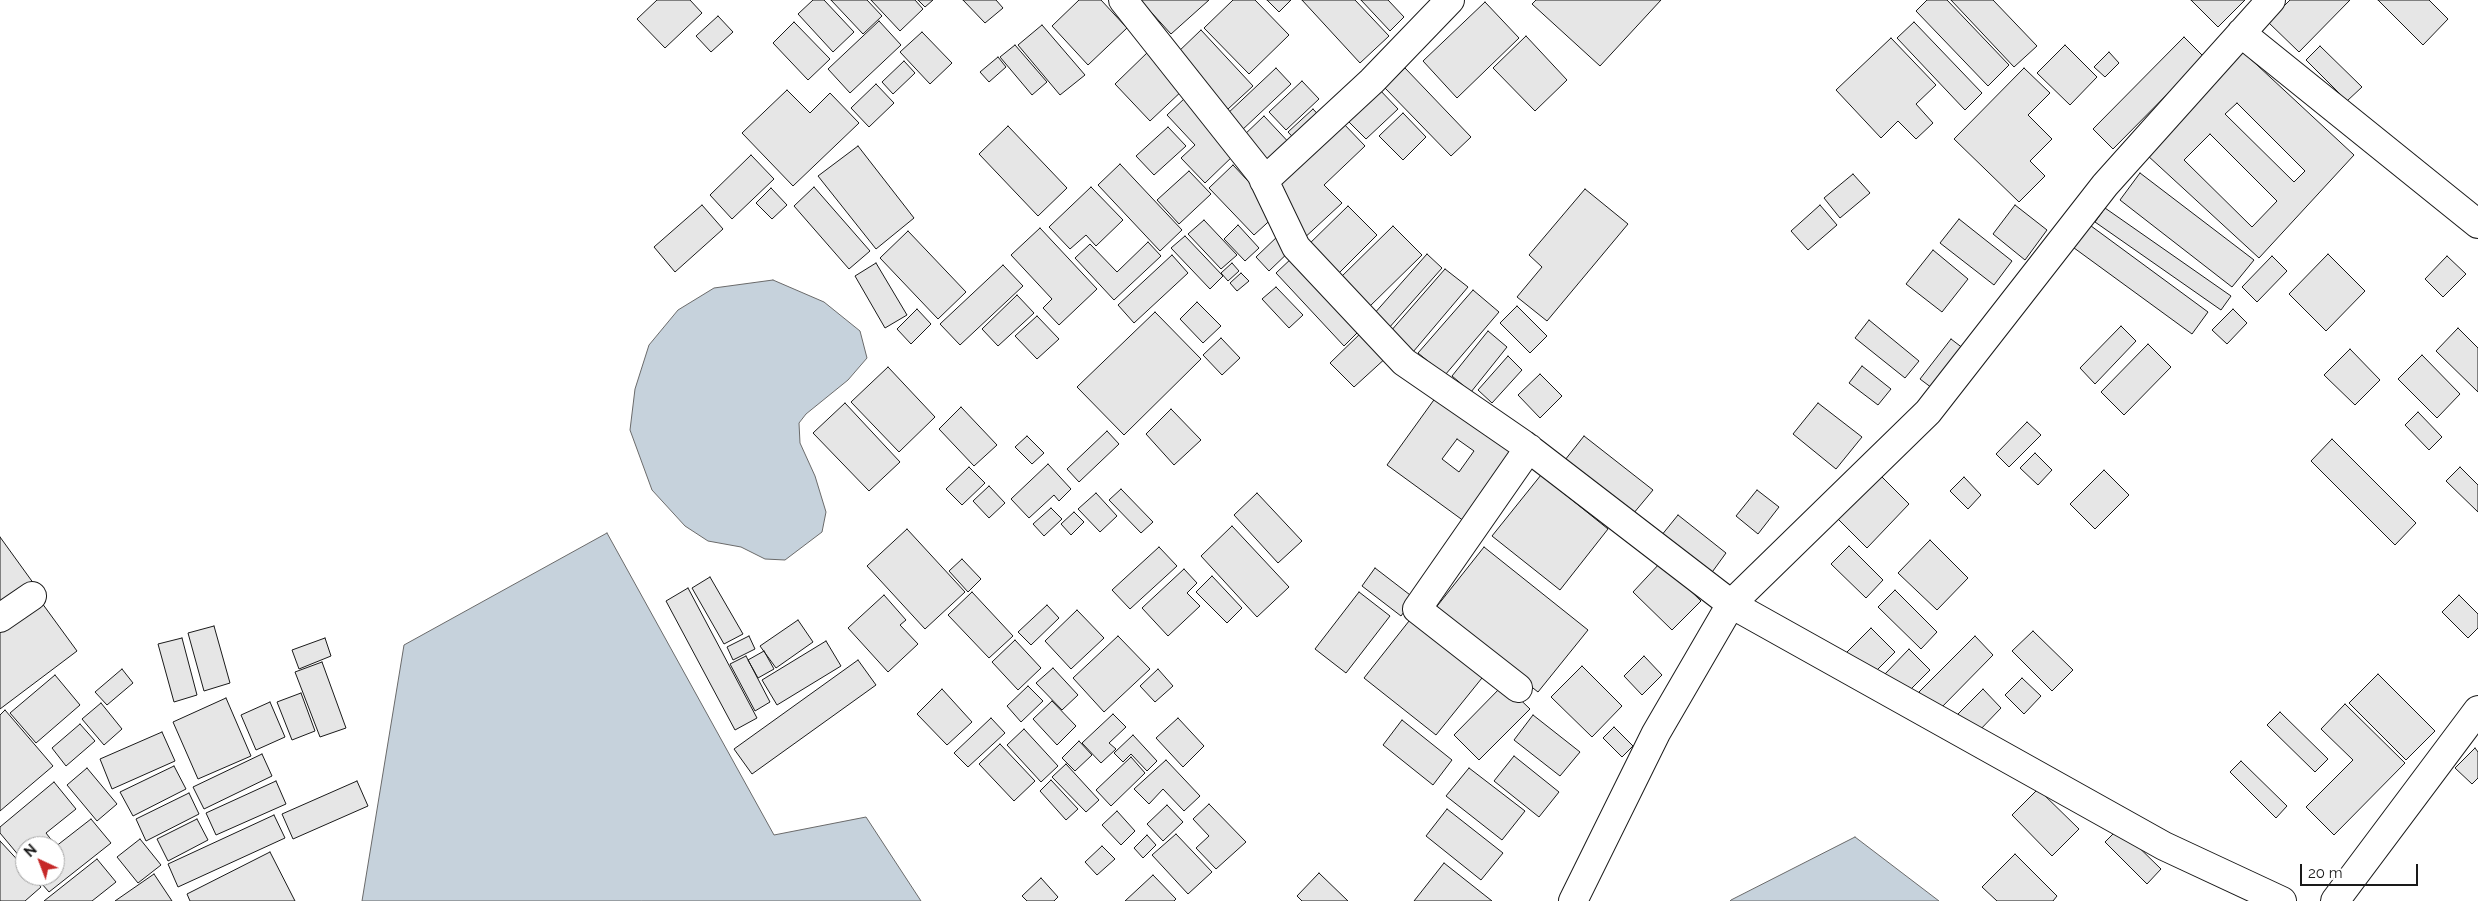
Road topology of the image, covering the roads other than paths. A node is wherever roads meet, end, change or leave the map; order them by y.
1 (1123, 0) edge
2 (1450, 0) edge
3 (2271, 0) edge
4 (2241, 33) junction
5 (1264, 181) junction
6 (2478, 224) edge
7 (1529, 448) junction
8 (32, 596) dead end
9 (1731, 604) junction
10 (0, 618) edge
11 (1518, 688) dead end
12 (2478, 710) edge
13 (1573, 901) edge
14 (2282, 901) edge
15 (2335, 901) edge

1 - 5 street
2 - 5 street
3 - 4 street
4 - 6 street
4 - 9 street
5 - 7 street
7 - 9 street
7 - 11 street
8 - 10 street
9 - 13 street
9 - 14 street
12 - 15 street

